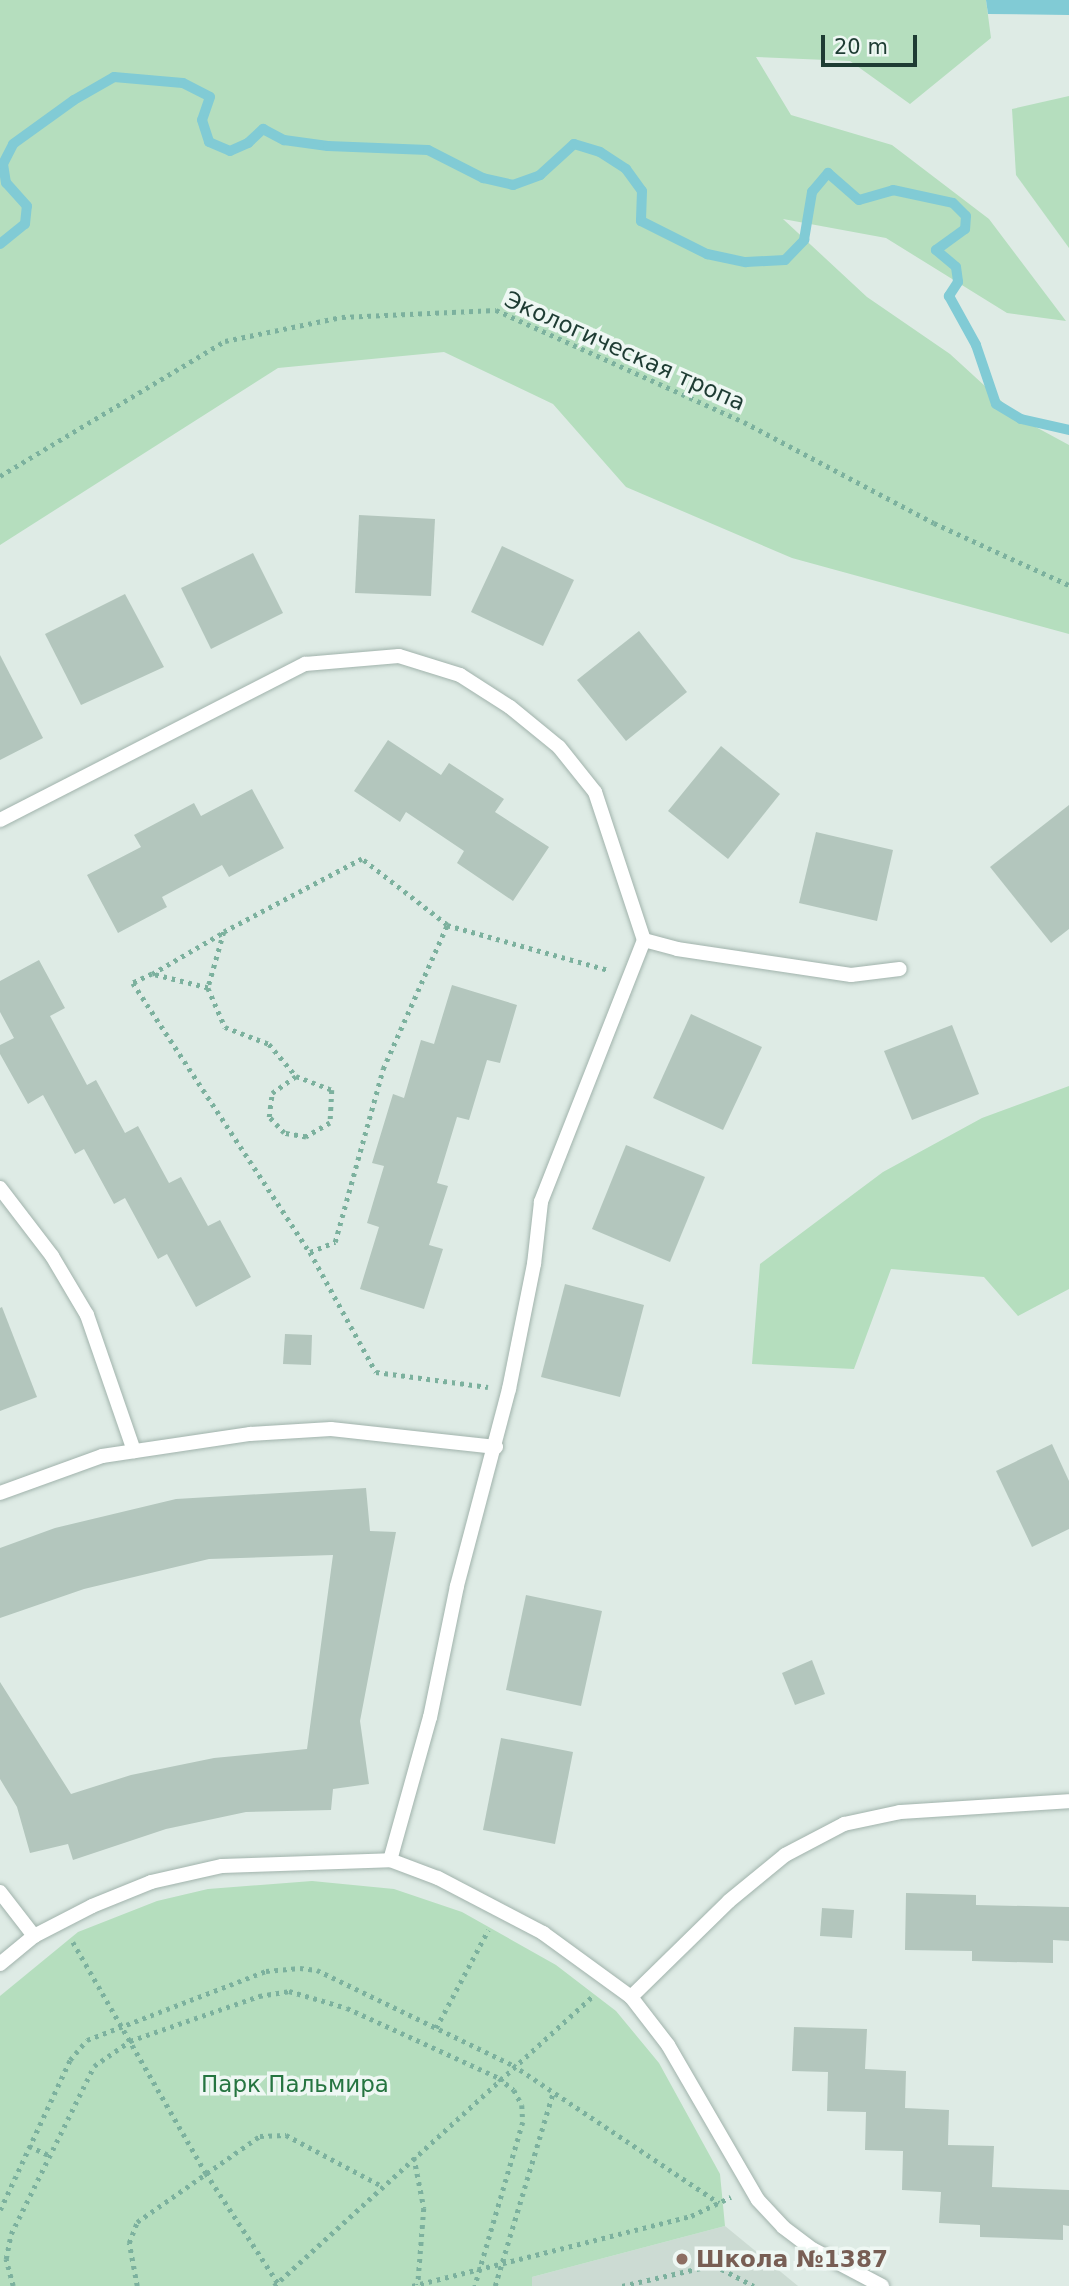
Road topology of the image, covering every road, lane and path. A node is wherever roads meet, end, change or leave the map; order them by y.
1 (0, 476) edge
2 (1069, 585) edge
3 (0, 820) edge
4 (447, 925) junction
5 (223, 932) junction
6 (644, 940) junction
7 (900, 969) dead end
8 (152, 974) junction
9 (629, 976) junction
10 (208, 988) junction
11 (296, 1076) junction
12 (0, 1188) edge
13 (310, 1252) junction
14 (509, 1390) junction
15 (496, 1447) junction
16 (134, 1451) junction
17 (0, 1493) edge
18 (1069, 1801) edge
19 (390, 1860) junction
20 (0, 1892) edge
21 (500, 1908) junction
22 (61, 1922) junction
23 (34, 1936) junction
24 (0, 1964) edge
25 (611, 1981) junction
26 (631, 1997) junction
27 (120, 2025) junction
28 (436, 2028) junction
29 (130, 2041) junction
30 (513, 2065) junction
31 (499, 2078) junction
32 (553, 2093) junction
33 (29, 2146) junction
34 (48, 2155) junction
35 (414, 2157) junction
36 (206, 2173) junction
37 (382, 2186) junction
38 (750, 2188) junction
39 (719, 2203) junction
40 (0, 2210) edge
41 (502, 2263) junction
42 (480, 2269) junction
43 (277, 2285) edge
44 (13, 2286) edge
45 (137, 2286) edge
46 (416, 2286) edge
47 (475, 2286) edge
48 (495, 2286) edge
49 (622, 2286) edge
50 (754, 2286) edge
51 (882, 2286) edge

1 - 2 path, Экологическая тропа
3 - 6 lane
4 - 5 path
4 - 9 path
4 - 13 path
5 - 8 path
5 - 10 path
6 - 7 lane
6 - 9 lane
8 - 10 path
8 - 13 path
9 - 14 lane
10 - 11 path
11 - 11 path
12 - 16 lane
13 - 14 path
14 - 15 lane
15 - 16 lane
15 - 19 lane
16 - 17 lane
18 - 26 lane
19 - 21 lane
19 - 22 lane
20 - 23 lane
21 - 25 lane
21 - 28 path
22 - 23 lane
22 - 27 path
23 - 24 lane
25 - 26 lane
25 - 30 path
26 - 38 lane
27 - 28 path
27 - 29 path
27 - 33 path
28 - 30 path
29 - 31 path
29 - 34 path
29 - 36 path
30 - 31 path
30 - 32 path
31 - 35 path
31 - 42 path
32 - 39 path
32 - 41 path
33 - 34 path
33 - 40 path
34 - 44 path
35 - 37 path
35 - 46 path
36 - 37 path
36 - 43 path
36 - 45 path
37 - 43 path
38 - 39 path
38 - 51 lane
39 - 41 path
41 - 42 path
41 - 48 path
42 - 46 path
42 - 47 path
49 - 50 path

